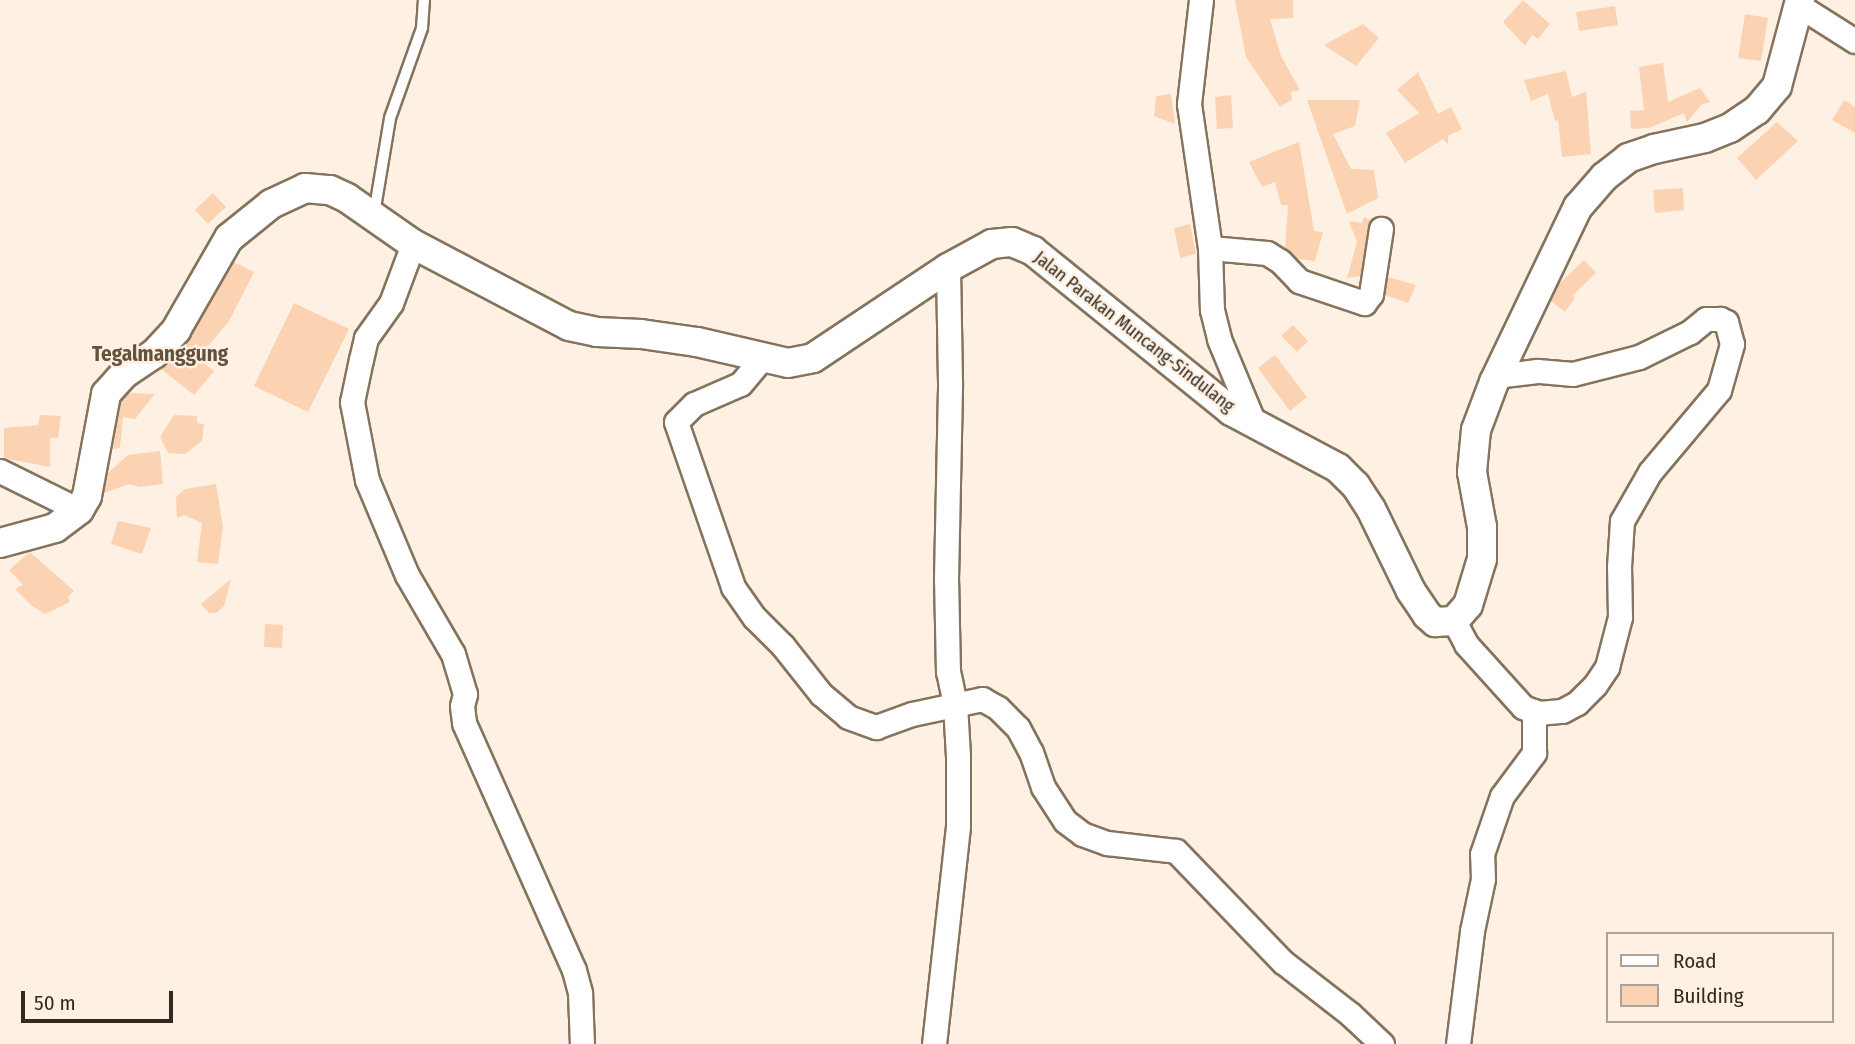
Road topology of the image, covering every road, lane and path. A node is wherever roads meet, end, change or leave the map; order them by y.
1 (424, 0) edge
2 (1201, 0) edge
3 (1799, 2) edge
4 (1855, 41) edge
5 (374, 215) junction
6 (1381, 229) dead end
7 (414, 244) junction
8 (1210, 248) junction
9 (948, 268) junction
10 (763, 357) junction
11 (1497, 376) junction
12 (1254, 423) junction
13 (0, 471) edge
14 (79, 510) junction
15 (0, 543) edge
16 (1454, 621) junction
17 (955, 704) junction
18 (1534, 711) junction
19 (582, 1044) edge
20 (934, 1044) edge
21 (1381, 1044) edge
22 (1458, 1044) edge

1 - 5 lane
2 - 8 street
3 - 4 street
3 - 11 street
5 - 7 street, Jalan Parakan Muncang-Sindulang
5 - 14 street, Jalan Parakan Muncang-Sindulang
6 - 8 street
7 - 10 street, Jalan Parakan Muncang-Sindulang
7 - 19 street
8 - 12 street
9 - 10 street, Jalan Parakan Muncang-Sindulang
9 - 12 street, Jalan Parakan Muncang-Sindulang
9 - 17 street
10 - 17 street
11 - 16 street
11 - 18 street
12 - 16 street, Jalan Parakan Muncang-Sindulang
13 - 14 street
14 - 15 street
16 - 18 street
17 - 20 street
17 - 21 street
18 - 22 street

